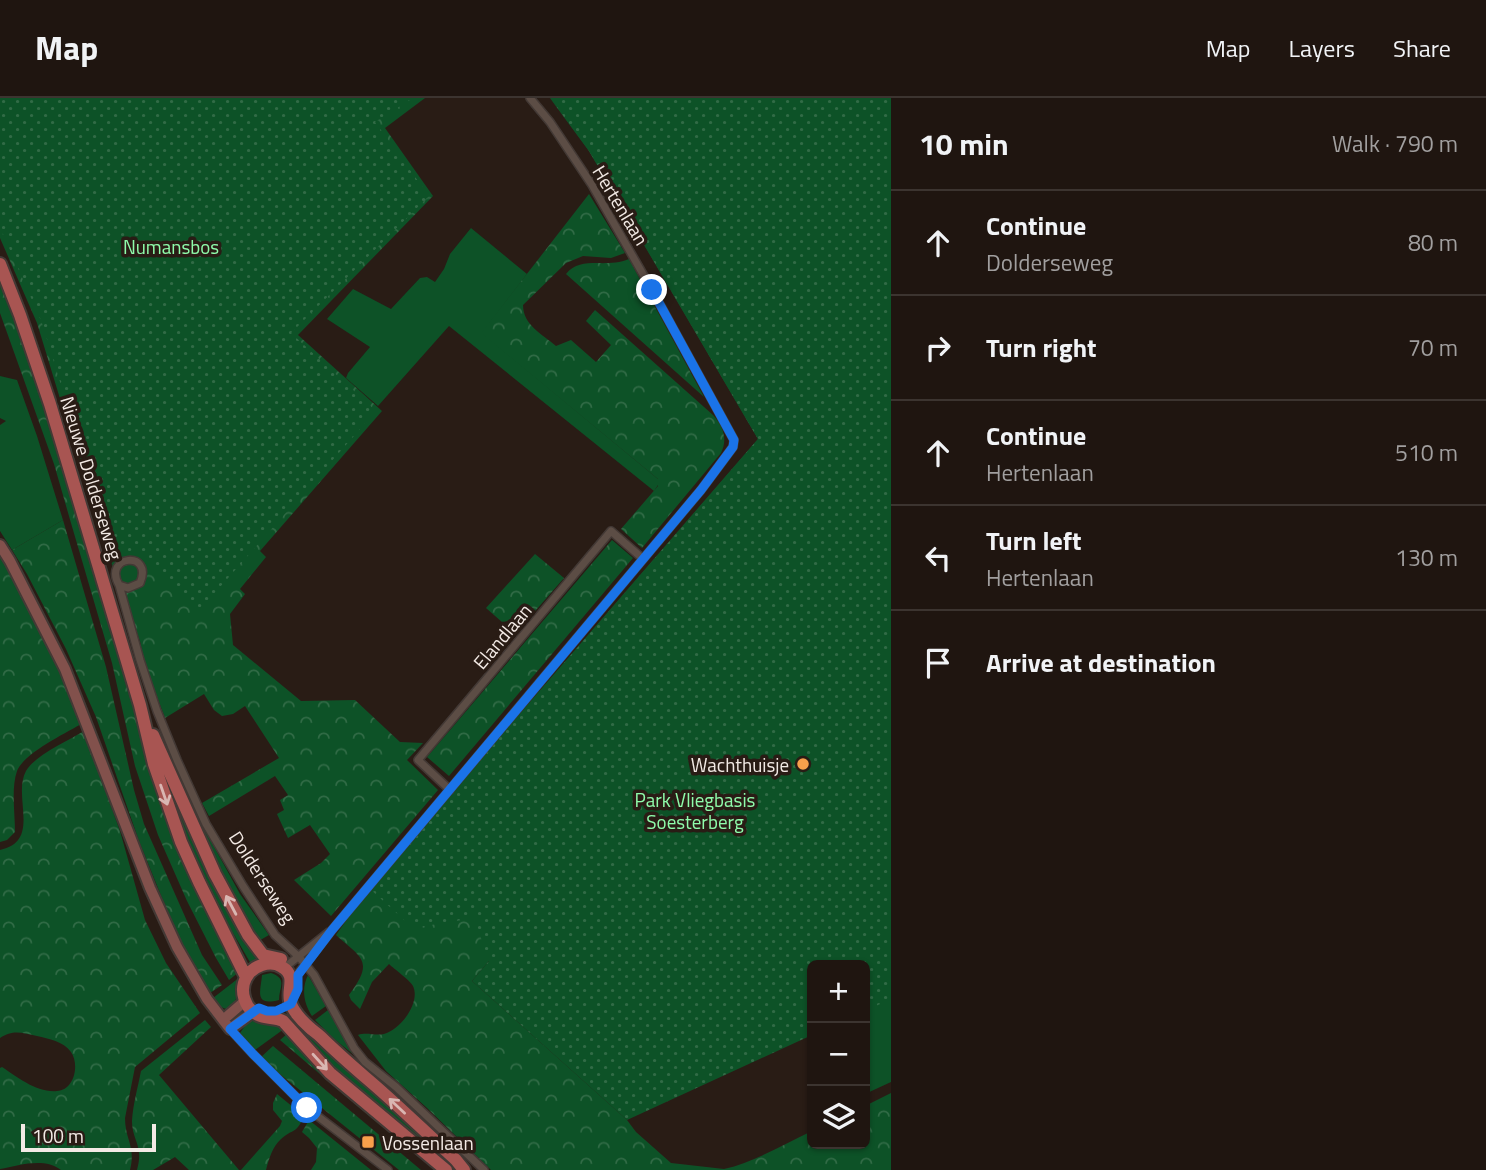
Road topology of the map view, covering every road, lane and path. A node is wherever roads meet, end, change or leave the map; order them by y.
1 (530, 98) edge
2 (0, 264) edge
3 (0, 545) edge
4 (642, 558) junction
5 (119, 585) dead end
6 (140, 705) junction
7 (450, 790) junction
8 (332, 930) junction
9 (291, 963) junction
10 (307, 965) junction
11 (249, 974) junction
12 (298, 975) junction
13 (293, 1001) junction
14 (252, 1007) junction
15 (227, 1025) junction
16 (388, 1170) edge
17 (446, 1170) edge
18 (464, 1170) edge
19 (484, 1170) edge

1 - 4 street, Hertenlaan
2 - 6 main road, Nieuwe Dolderseweg
3 - 15 main road
4 - 7 street, Hertenlaan
4 - 7 street, Elandlaan
5 - 9 street, Dolderseweg
9 -> 6 main road, Nieuwe Dolderseweg
6 -> 11 main road, Nieuwe Dolderseweg
7 - 8 street, Hertenlaan
8 - 9 street, Hertenlaan
8 - 10 street, Hertenlaan
9 - 10 street, Dolderseweg
9 - 11 main road
9 - 12 main road
9 - 13 main road
10 - 12 street, Hertenlaan
10 - 19 street, Dolderseweg
11 - 14 main road
12 - 13 main road
13 - 14 main road
18 -> 13 main road
14 - 15 main road
14 -> 17 main road
15 - 16 street

